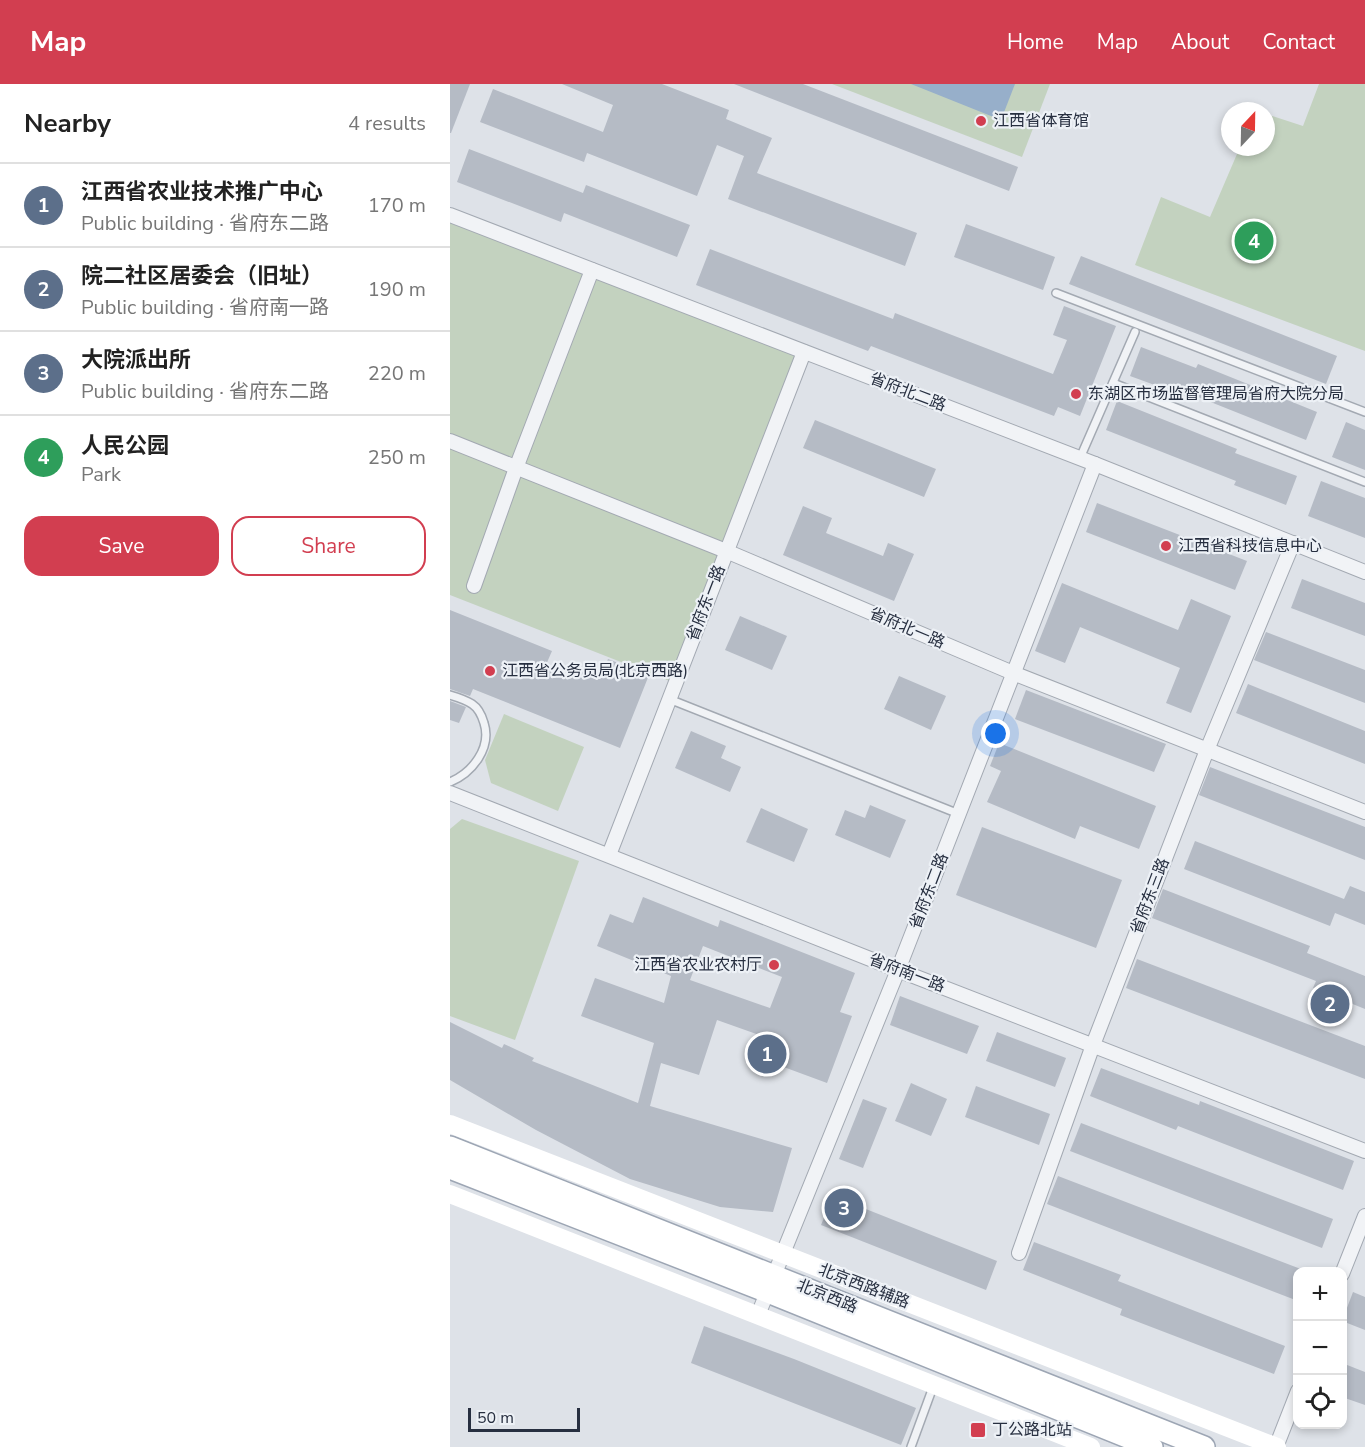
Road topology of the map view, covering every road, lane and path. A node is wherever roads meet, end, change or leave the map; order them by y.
1 (450, 215) edge
2 (592, 270) junction
3 (1056, 293) dead end
4 (1135, 332) dead end
5 (804, 352) junction
6 (1113, 383) junction
7 (1365, 412) edge
8 (450, 441) edge
9 (1080, 458) junction
10 (1095, 464) junction
11 (516, 468) junction
12 (1365, 482) edge
13 (1293, 543) junction
14 (726, 551) junction
15 (1365, 572) edge
16 (474, 586) dead end
17 (1013, 673) junction
18 (450, 694) edge
19 (669, 699) junction
20 (1207, 750) junction
21 (450, 782) edge
22 (450, 793) edge
23 (1365, 812) edge
24 (959, 814) junction
25 (609, 855) junction
26 (898, 970) junction
27 (1093, 1045) junction
28 (450, 1124) edge
29 (450, 1147) edge
30 (1365, 1151) edge
31 (450, 1168) edge
32 (450, 1194) edge
33 (1365, 1216) edge
34 (1019, 1253) dead end
35 (783, 1254) junction
36 (1345, 1267) edge
37 (771, 1284) junction
38 (758, 1315) junction
39 (934, 1385) junction
40 (1293, 1404) edge
41 (911, 1447) edge
42 (1091, 1447) edge
43 (1152, 1447) edge
44 (1204, 1447) edge
45 (1277, 1447) edge

1 - 2 street, 省府北二路
2 - 5 street, 省府北二路
2 - 11 street
3 - 7 lane
4 - 6 lane
5 - 9 street, 省府北二路
5 - 14 street, 省府东一路
6 - 9 lane
6 - 12 lane
8 - 11 street, 省府北一路
9 - 10 street, 省府北二路
10 - 13 street, 省府北二路
10 - 17 street, 省府东二路
11 - 14 street, 省府北一路
11 - 16 street
13 - 15 street, 省府北二路
13 - 20 street, 省府东三路
14 - 17 street, 省府北一路
14 - 19 street, 省府东一路
17 - 20 street, 省府北一路
17 - 24 street, 省府东二路
18 - 21 lane
19 - 24 lane
19 - 25 street, 省府东一路
20 - 23 street, 省府北一路
20 - 27 street, 省府东三路
22 - 25 street, 省府南一路
24 - 26 street, 省府东二路
25 - 26 street, 省府南一路
26 - 27 street, 省府南一路
26 - 35 street, 省府东二路
27 - 30 street, 省府南一路
27 - 34 street, 省府东三路
28 - 35 main road, 北京西路辅路
29 - 37 main road, 北京西路
31 - 37 main road, 北京西路
32 - 38 main road
33 - 36 street
35 - 37 street, 省府东二路
35 - 45 main road, 北京西路辅路
37 - 38 street, 省府东二路
37 - 43 main road, 北京西路
37 - 44 main road, 北京西路
38 - 39 main road
39 - 41 lane
39 - 42 main road
40 - 45 street

